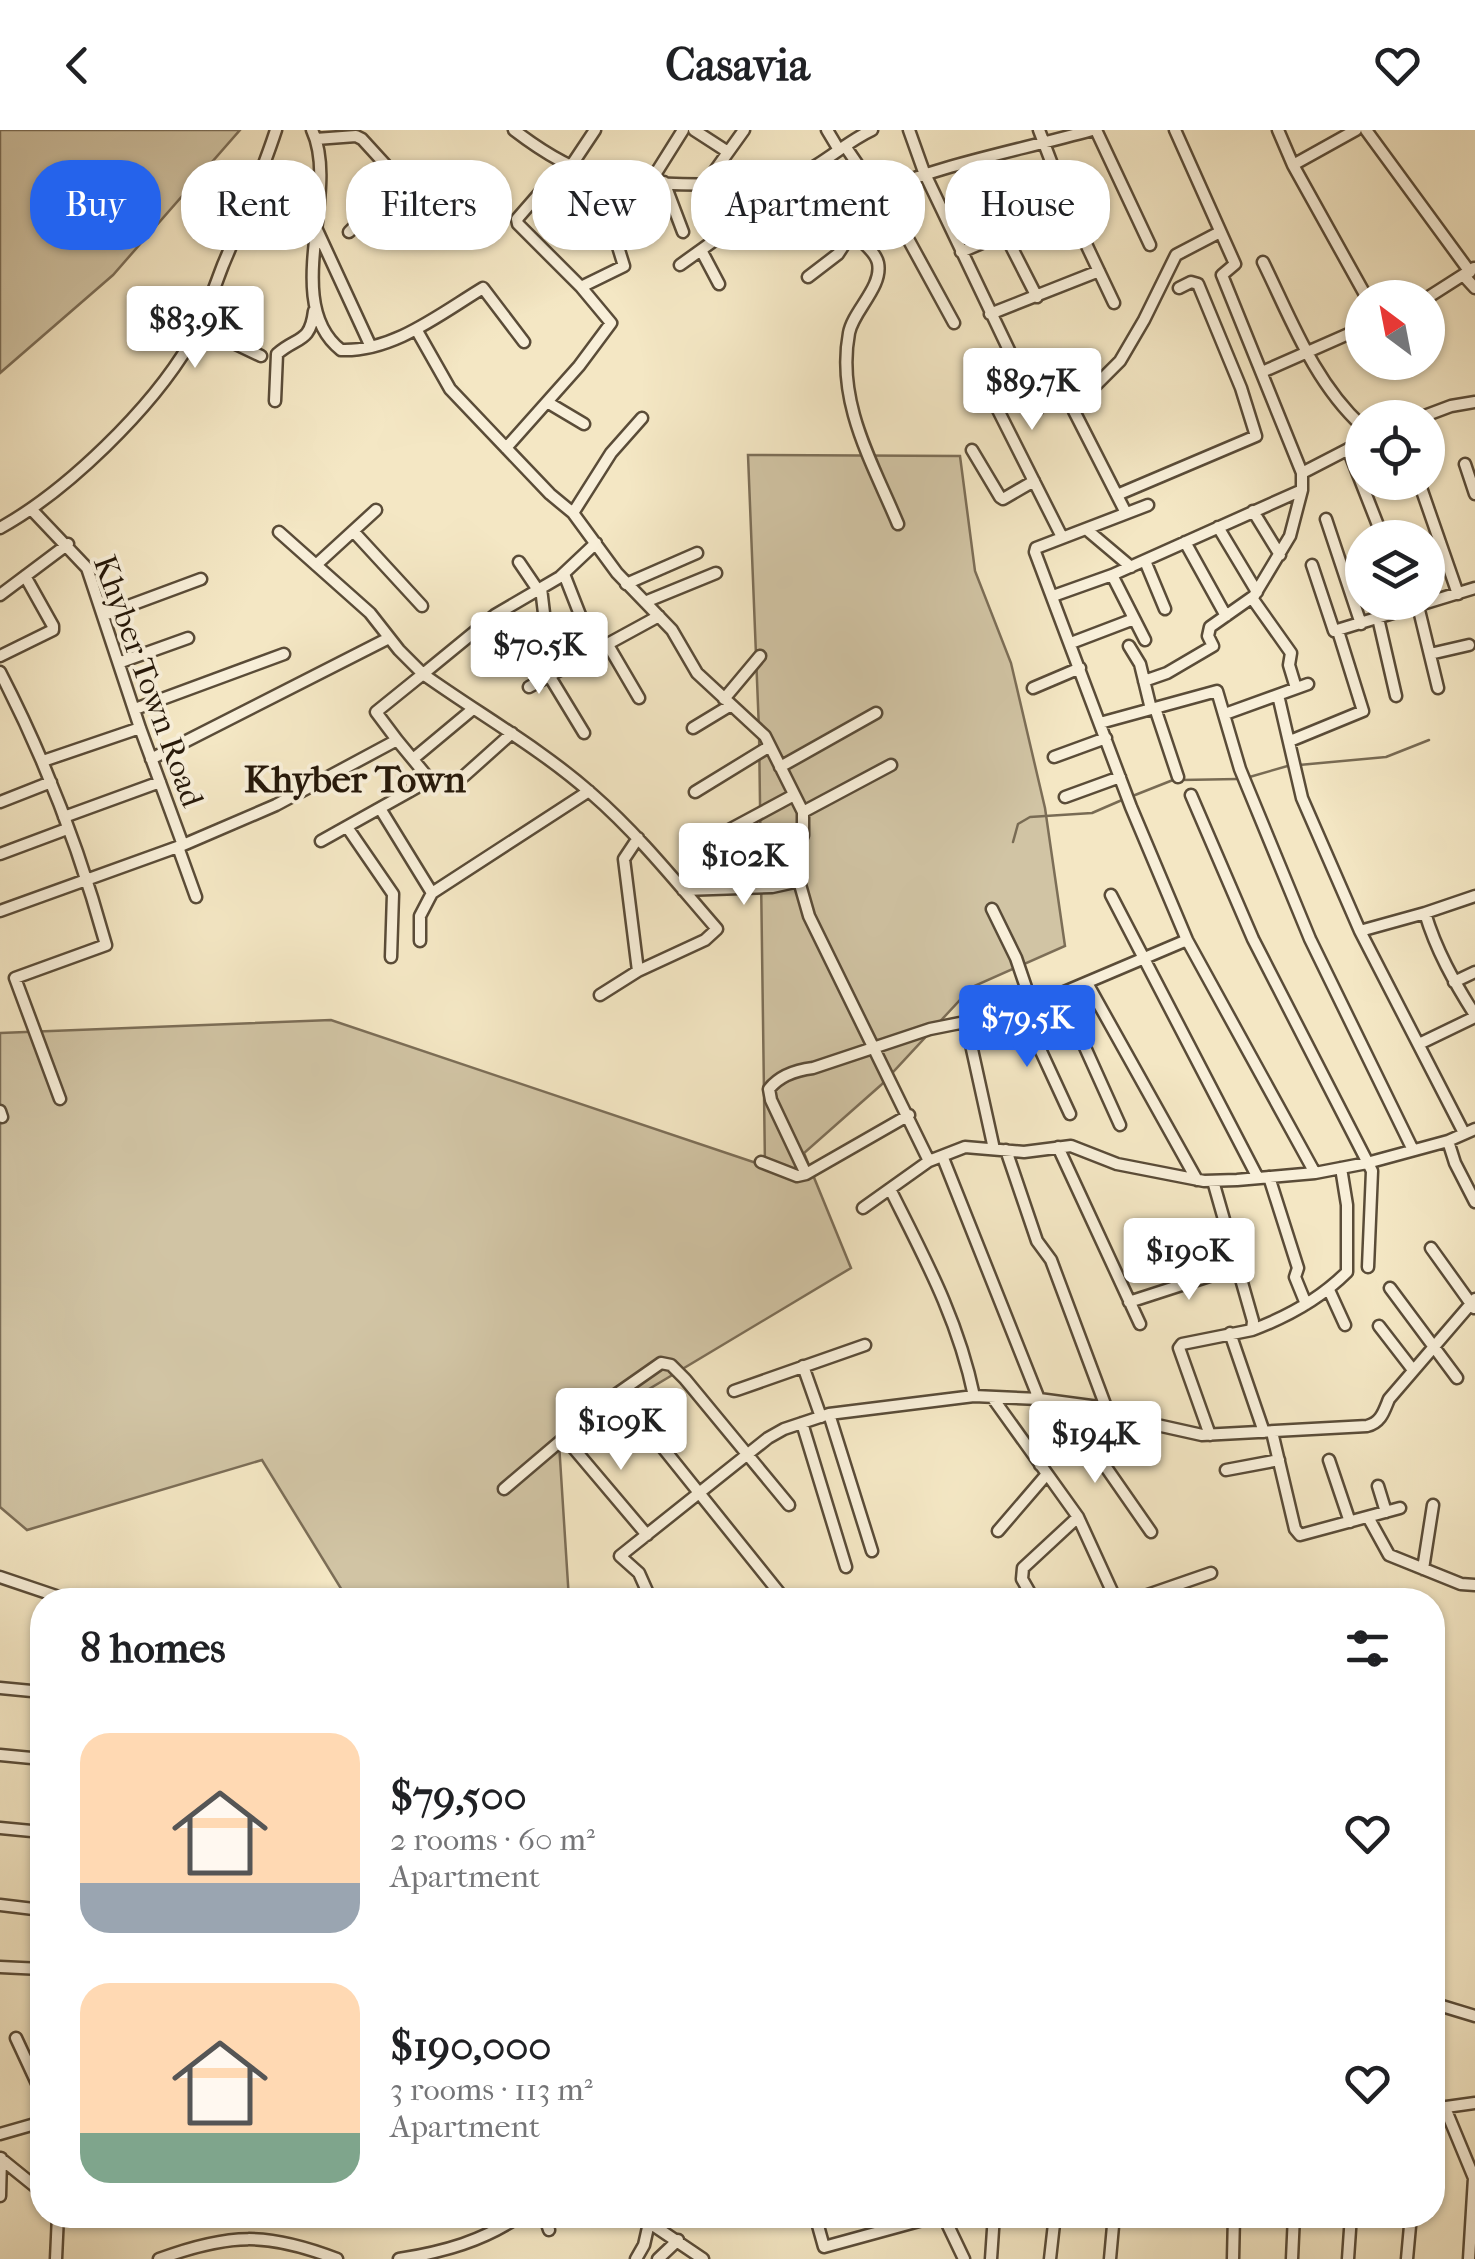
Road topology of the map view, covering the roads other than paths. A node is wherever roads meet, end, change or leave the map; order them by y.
1 (276, 130) edge
2 (596, 130) edge
3 (683, 130) edge
4 (694, 130) edge
5 (744, 130) edge
6 (827, 130) edge
7 (872, 130) edge
8 (909, 130) edge
9 (1039, 130) edge
10 (1094, 130) edge
11 (1176, 130) edge
12 (1278, 130) edge
13 (1356, 130) edge
14 (1366, 130) edge
15 (520, 132) edge
16 (314, 134) edge
17 (1043, 142) junction
18 (842, 148) junction
19 (728, 152) junction
20 (266, 160) edge
21 (319, 160) edge
22 (379, 160) edge
23 (561, 160) edge
24 (572, 160) edge
25 (664, 160) edge
26 (722, 160) edge
27 (824, 160) edge
28 (852, 160) edge
29 (920, 160) edge
30 (982, 160) edge
31 (1050, 160) edge
32 (1293, 165) junction
33 (925, 174) edge
34 (671, 200) edge
35 (532, 203) edge
36 (683, 232) dead end
37 (1220, 232) junction
38 (532, 238) edge
39 (1150, 245) dead end
40 (326, 248) edge
41 (230, 250) edge
42 (315, 250) edge
43 (544, 250) edge
44 (619, 250) edge
45 (701, 250) joint
46 (841, 250) edge
47 (869, 250) edge
48 (912, 250) edge
49 (966, 250) edge
50 (1014, 250) edge
51 (1089, 250) edge
52 (961, 252) junction
53 (1263, 262) dead end
54 (680, 265) dead end
55 (1099, 271) junction
56 (1470, 272) edge
57 (808, 277) dead end
58 (1357, 280) edge
59 (719, 284) dead end
60 (581, 287) junction
61 (1445, 287) edge
62 (1178, 288) dead end
63 (1475, 288) edge
64 (1036, 297) junction
65 (1114, 303) dead end
66 (314, 309) junction
67 (990, 314) junction
68 (954, 323) dead end
69 (198, 326) junction
70 (416, 329) junction
71 (1345, 335) edge
72 (524, 342) dead end
73 (371, 347) junction
74 (1306, 352) junction
75 (262, 356) dead end
76 (1263, 376) junction
77 (1242, 388) junction
78 (1028, 390) junction
79 (276, 401) dead end
80 (547, 402) junction
81 (1475, 402) edge
82 (1038, 408) dead end
83 (1345, 408) edge
84 (1445, 408) edge
85 (642, 418) dead end
86 (584, 424) dead end
87 (506, 448) junction
88 (972, 450) dead end
89 (1345, 451) edge
90 (1465, 464) dead end
91 (1302, 473) junction
92 (1034, 481) junction
93 (1302, 490) junction
94 (1475, 494) edge
95 (1117, 495) junction
96 (1425, 500) edge
97 (1148, 505) dead end
98 (32, 510) junction
99 (376, 510) dead end
100 (1252, 512) junction
101 (573, 513) junction
102 (1126, 513) junction
103 (1326, 520) dead end
104 (898, 524) dead end
105 (1218, 527) junction
106 (0, 528) edge
107 (1086, 529) junction
108 (354, 531) junction
109 (279, 532) dead end
110 (1062, 537) junction
111 (596, 542) junction
112 (1185, 542) junction
113 (68, 544) junction
114 (697, 553) dead end
115 (1280, 555) junction
116 (1145, 560) junction
117 (519, 562) dead end
118 (1312, 565) dead end
119 (316, 566) junction
120 (1131, 567) junction
121 (716, 573) dead end
122 (564, 574) junction
123 (25, 576) junction
124 (1112, 576) junction
125 (201, 579) dead end
126 (626, 584) junction
127 (1475, 588) edge
128 (540, 589) junction
129 (1458, 594) junction
130 (0, 595) edge
131 (1255, 595) junction
132 (1053, 596) junction
133 (1445, 597) edge
134 (645, 602) junction
135 (422, 606) dead end
136 (1166, 609) dead end
137 (104, 615) junction
138 (659, 616) junction
139 (1226, 616) junction
140 (1134, 620) junction
141 (1372, 620) edge
142 (1378, 620) edge
143 (1416, 620) edge
144 (1360, 624) junction
145 (584, 625) dead end
146 (1338, 630) junction
147 (188, 638) dead end
148 (389, 638) junction
149 (1144, 640) dead end
150 (511, 642) dead end
151 (1071, 643) junction
152 (608, 645) junction
153 (1469, 645) dead end
154 (1129, 646) dead end
155 (522, 650) junction
156 (284, 654) dead end
157 (1430, 654) junction
158 (0, 656) edge
159 (760, 656) dead end
160 (121, 662) junction
161 (1080, 668) junction
162 (0, 672) edge
163 (423, 674) junction
164 (550, 677) junction
165 (1144, 681) junction
166 (530, 687) dead end
167 (1033, 688) dead end
168 (1438, 688) dead end
169 (1278, 695) junction
170 (1396, 696) dead end
171 (639, 698) dead end
172 (728, 702) junction
173 (1153, 708) junction
174 (135, 709) junction
175 (473, 709) junction
176 (876, 713) dead end
177 (1226, 714) junction
178 (1100, 723) junction
179 (140, 728) junction
180 (693, 728) dead end
181 (512, 733) junction
182 (584, 734) dead end
183 (1106, 738) junction
184 (398, 740) junction
185 (1290, 741) junction
186 (770, 746) junction
187 (1054, 757) dead end
188 (151, 759) junction
189 (413, 759) junction
190 (42, 760) junction
191 (891, 765) dead end
192 (780, 768) junction
193 (464, 776) dead end
194 (1120, 777) junction
195 (1178, 777) dead end
196 (51, 782) junction
197 (160, 782) junction
198 (588, 791) junction
199 (694, 792) dead end
200 (794, 795) junction
201 (1191, 795) dead end
202 (1065, 797) dead end
203 (0, 802) edge
204 (381, 810) junction
205 (803, 812) junction
206 (66, 823) junction
207 (348, 827) junction
208 (638, 838) junction
209 (322, 840) dead end
210 (703, 844) dead end
211 (181, 846) junction
212 (0, 854) edge
213 (88, 880) junction
214 (799, 881) junction
215 (683, 890) junction
216 (432, 893) junction
217 (1112, 896) dead end
218 (1475, 896) edge
219 (196, 897) dead end
220 (992, 909) dead end
221 (0, 911) edge
222 (1425, 912) junction
223 (1360, 931) junction
224 (1188, 940) junction
225 (420, 941) dead end
226 (392, 956) dead end
227 (1142, 959) junction
228 (638, 971) junction
229 (1475, 972) edge
230 (1454, 982) junction
231 (1087, 983) junction
232 (1061, 994) junction
233 (600, 995) dead end
234 (1026, 1006) junction
235 (1475, 1016) edge
236 (966, 1022) junction
237 (1419, 1044) junction
238 (874, 1048) junction
239 (60, 1099) dead end
240 (1070, 1114) dead end
241 (909, 1116) junction
242 (1120, 1125) dead end
243 (1470, 1131) edge
244 (1448, 1141) junction
245 (1058, 1147) junction
246 (1000, 1150) junction
247 (1413, 1150) junction
248 (943, 1158) junction
249 (929, 1161) junction
250 (761, 1162) dead end
251 (1366, 1163) junction
252 (1341, 1168) junction
253 (1315, 1173) junction
254 (806, 1174) junction
255 (1264, 1177) junction
256 (1197, 1180) junction
257 (1213, 1181) junction
258 (890, 1190) junction
259 (1475, 1202) edge
260 (863, 1208) dead end
261 (1431, 1248) dead end
262 (1368, 1266) dead end
263 (1237, 1267) junction
264 (1390, 1288) dead end
265 (1329, 1290) junction
266 (1129, 1302) junction
267 (1306, 1304) junction
268 (1474, 1304) edge
269 (1140, 1324) dead end
270 (1345, 1325) dead end
271 (1379, 1326) dead end
272 (1252, 1330) junction
273 (1230, 1333) junction
274 (865, 1345) dead end
275 (1434, 1346) junction
276 (803, 1366) junction
277 (1413, 1370) junction
278 (1457, 1378) dead end
279 (734, 1391) dead end
280 (619, 1393) junction
281 (974, 1396) junction
282 (992, 1397) junction
283 (1038, 1399) junction
284 (1079, 1404) junction
285 (1106, 1407) junction
286 (825, 1416) junction
287 (1071, 1417) junction
288 (802, 1423) junction
289 (1268, 1432) junction
290 (1210, 1435) junction
291 (564, 1438) junction
292 (745, 1455) junction
293 (1279, 1460) junction
294 (1329, 1460) dead end
295 (1044, 1469) junction
296 (1226, 1470) dead end
297 (1378, 1486) dead end
298 (504, 1489) dead end
299 (700, 1492) junction
300 (789, 1505) dead end
301 (1433, 1505) dead end
302 (1400, 1508) dead end
303 (1386, 1512) junction
304 (1078, 1517) junction
305 (1368, 1517) junction
306 (1350, 1522) junction
307 (998, 1532) dead end
308 (1151, 1532) dead end
309 (646, 1535) junction
310 (872, 1551) dead end
311 (846, 1567) dead end
312 (1423, 1569) junction
313 (1211, 1573) dead end
314 (0, 1577) edge
315 (1475, 1585) edge
316 (33, 1588) edge
317 (646, 1588) edge
318 (775, 1588) edge
319 (1027, 1588) edge
320 (1111, 1588) edge
321 (1168, 1588) edge
322 (0, 1688) edge
323 (30, 1691) edge
324 (0, 1755) edge
325 (30, 1758) edge
326 (0, 1828) edge
327 (30, 1831) edge
328 (0, 1906) edge
329 (30, 1909) edge
330 (0, 1966) edge
331 (30, 1968) edge
332 (1445, 2007) edge
333 (1475, 2016) edge
334 (16, 2038) dead end
335 (30, 2068) edge
336 (1475, 2103) edge
337 (1445, 2107) edge
338 (1445, 2120) edge
339 (30, 2125) edge
340 (0, 2134) edge
341 (0, 2158) edge
342 (30, 2182) edge
343 (0, 2196) edge
344 (57, 2228) edge
345 (503, 2228) edge
346 (648, 2228) edge
347 (659, 2228) edge
348 (819, 2228) edge
349 (894, 2228) edge
350 (948, 2228) edge
351 (993, 2228) edge
352 (1054, 2228) edge
353 (1113, 2228) edge
354 (1234, 2228) edge
355 (1293, 2228) edge
356 (1350, 2228) edge
357 (1410, 2228) edge
358 (1473, 2239) edge
359 (678, 2240) junction
360 (824, 2247) junction
361 (56, 2259) edge
362 (159, 2259) edge
363 (337, 2259) edge
364 (399, 2259) edge
365 (636, 2259) edge
366 (658, 2259) edge
367 (703, 2259) edge
368 (818, 2259) edge
369 (964, 2259) edge
370 (991, 2259) edge
371 (1050, 2259) edge
372 (1110, 2259) edge
373 (1233, 2259) edge
374 (1292, 2259) edge
375 (1348, 2259) edge
376 (1407, 2259) edge
377 (1469, 2259) edge

1 - 20 street
2 - 24 street
3 - 25 street
4 - 19 street
5 - 19 street
6 - 18 street
7 - 18 street
8 - 29 street
9 - 17 street
10 - 17 street
10 - 39 street
11 - 37 street
12 - 32 street
13 - 32 street
14 - 56 street
15 - 23 street
16 - 21 street
16 - 22 street
17 - 30 street
17 - 31 street
18 - 27 street
18 - 28 street
19 - 26 street
32 - 58 street
33 - 52 street
34 - 36 street
35 - 38 street
37 - 76 street
37 - 95 street
40 - 73 street
41 - 69 street
42 - 66 street
43 - 60 street
44 - 60 street
45 - 54 street
45 - 59 street
46 - 57 street
47 - 104 street
48 - 68 street
49 - 52 street
50 - 64 street
51 - 55 street
52 - 67 street
53 - 74 street
55 - 64 street
55 - 65 street
56 - 61 street
56 - 63 street
60 - 80 street
62 - 77 street
64 - 67 street
66 - 73 street
66 - 79 street
67 - 78 street
69 - 75 street
69 - 98 street
70 - 72 street
70 - 73 street
70 - 87 street
71 - 74 street
74 - 76 street
74 - 83 street
76 - 77 street
76 - 91 street
77 - 95 street
78 - 82 street
78 - 92 street
80 - 86 street
80 - 87 street
81 - 84 street
85 - 101 street
87 - 101 street
88 - 92 street
89 - 91 street
90 - 94 street
91 - 93 street
92 - 110 street
93 - 100 street
93 - 115 street
95 - 102 street
96 - 129 street
97 - 102 street
98 - 106 street
98 - 113 street, Khyber Town Road
99 - 108 street
100 - 105 street
100 - 115 street
101 - 111 street
102 - 107 street
103 - 144 street
105 - 112 street
105 - 131 street
107 - 110 street
107 - 120 street
108 - 119 street
108 - 135 street
109 - 119 street
110 - 132 street
111 - 122 street
111 - 126 street
112 - 116 street
112 - 139 street
113 - 123 street
113 - 137 street, Khyber Town Road
114 - 126 street
115 - 131 street
116 - 120 street
116 - 136 street
117 - 128 street
118 - 146 street
119 - 148 street
120 - 124 street
121 - 134 street
122 - 128 street
122 - 145 street
123 - 130 street
123 - 158 street
124 - 132 street
124 - 140 street
125 - 137 street
126 - 134 street
127 - 129 street
128 - 155 street
128 - 163 street
129 - 133 street
131 - 139 street
131 - 169 street
132 - 151 street
134 - 138 street
137 - 160 street, Khyber Town Road
138 - 152 street
138 - 172 street
139 - 165 street
140 - 149 street
140 - 151 street
141 - 144 street
142 - 170 street
143 - 157 street
144 - 146 street
146 - 185 street
147 - 160 street
148 - 163 street
148 - 188 street
150 - 155 street
151 - 161 street
152 - 164 street
152 - 171 street
153 - 157 street
154 - 165 street
155 - 164 street
156 - 174 street
157 - 168 street
159 - 172 street
160 - 174 street, Khyber Town Road
161 - 167 street
161 - 178 street
162 - 190 street
163 - 175 street
163 - 184 street
164 - 166 street
164 - 182 street
165 - 173 street
169 - 177 street
169 - 185 street
172 - 180 street
172 - 186 street
173 - 177 street
173 - 178 street
173 - 195 street
174 - 179 street, Khyber Town Road
175 - 181 street
175 - 189 street
176 - 192 street
177 - 247 street
178 - 183 street
179 - 188 street, Khyber Town Road
179 - 190 street
181 - 193 street
181 - 198 street
183 - 187 street
183 - 194 street
184 - 189 street
184 - 211 street, Khyber Town Road
185 - 223 street
186 - 192 street
186 - 199 street
188 - 197 street, Khyber Town Road
189 - 204 street
190 - 196 street
191 - 205 street
192 - 200 street
194 - 202 street
194 - 224 street
196 - 203 street
196 - 206 street
197 - 206 street
197 - 211 street, Khyber Town Road
198 - 208 street
198 - 216 street
200 - 205 street
200 - 210 street
201 - 251 street
204 - 207 street
204 - 216 street
205 - 214 street
206 - 212 street
206 - 213 street
207 - 209 street
207 - 226 street
208 - 215 street
208 - 228 street
211 - 213 street
211 - 219 street
213 - 221 street
213 - 239 street
214 - 215 street
214 - 238 street
215 - 228 street
216 - 225 street
217 - 227 street
218 - 222 street
220 - 234 street
222 - 223 street
222 - 230 street
223 - 237 street
224 - 227 street
224 - 253 street
227 - 231 street
227 - 255 street
228 - 233 street
229 - 230 street
230 - 235 street
231 - 232 street
231 - 256 street
232 - 234 street
232 - 242 street
234 - 236 street
234 - 240 street
235 - 237 street
236 - 238 street
236 - 246 street
237 - 243 street
238 - 241 street
238 - 254 street
241 - 249 street
241 - 254 street
243 - 244 street
244 - 247 street
244 - 259 street
245 - 246 street
245 - 256 street
245 - 266 street
246 - 248 street
246 - 285 street
247 - 251 street
248 - 249 street
248 - 283 street
249 - 258 street
250 - 254 street
251 - 252 street
251 - 262 street
252 - 253 street
252 - 265 street
253 - 255 street
255 - 257 street
255 - 267 street
256 - 257 street
257 - 263 street
258 - 260 street
258 - 281 street
261 - 268 street
263 - 266 street
263 - 272 street
264 - 275 street
265 - 267 street
265 - 270 street
266 - 269 street
267 - 272 street
268 - 275 street
271 - 277 street
272 - 273 street
273 - 289 street
273 - 290 street
274 - 276 street
275 - 277 street
275 - 278 street
276 - 279 street
276 - 286 street
277 - 289 street
280 - 291 street
280 - 292 street
280 - 299 street
281 - 282 street
281 - 286 street
282 - 283 street
282 - 295 street
283 - 284 street
284 - 285 street
284 - 287 street
285 - 290 street
286 - 288 street
286 - 310 street
287 - 295 street
287 - 308 street
288 - 292 street
288 - 311 street
289 - 290 street
289 - 293 street
291 - 298 street
291 - 309 street
292 - 299 street
292 - 300 street
293 - 296 street
293 - 306 street
294 - 306 street
295 - 304 street
295 - 307 street
297 - 303 street
299 - 309 street
299 - 318 street
301 - 312 street
302 - 303 street
303 - 305 street
304 - 319 street
304 - 320 street
305 - 306 street
305 - 312 street
309 - 317 street
312 - 315 street
313 - 321 street
314 - 316 street
322 - 323 street
324 - 325 street
326 - 327 street
328 - 329 street
330 - 331 street
332 - 333 street
334 - 335 street
336 - 337 street
338 - 358 street
339 - 340 street
341 - 342 street
341 - 343 street
344 - 361 street
345 - 364 street
346 - 365 street
347 - 359 street
348 - 360 street
349 - 360 street
350 - 369 street
351 - 370 street
352 - 371 street
353 - 372 street
354 - 373 street
355 - 374 street
356 - 375 street
357 - 376 street
358 - 377 street
359 - 366 street
359 - 367 street
360 - 368 street
362 - 363 street

